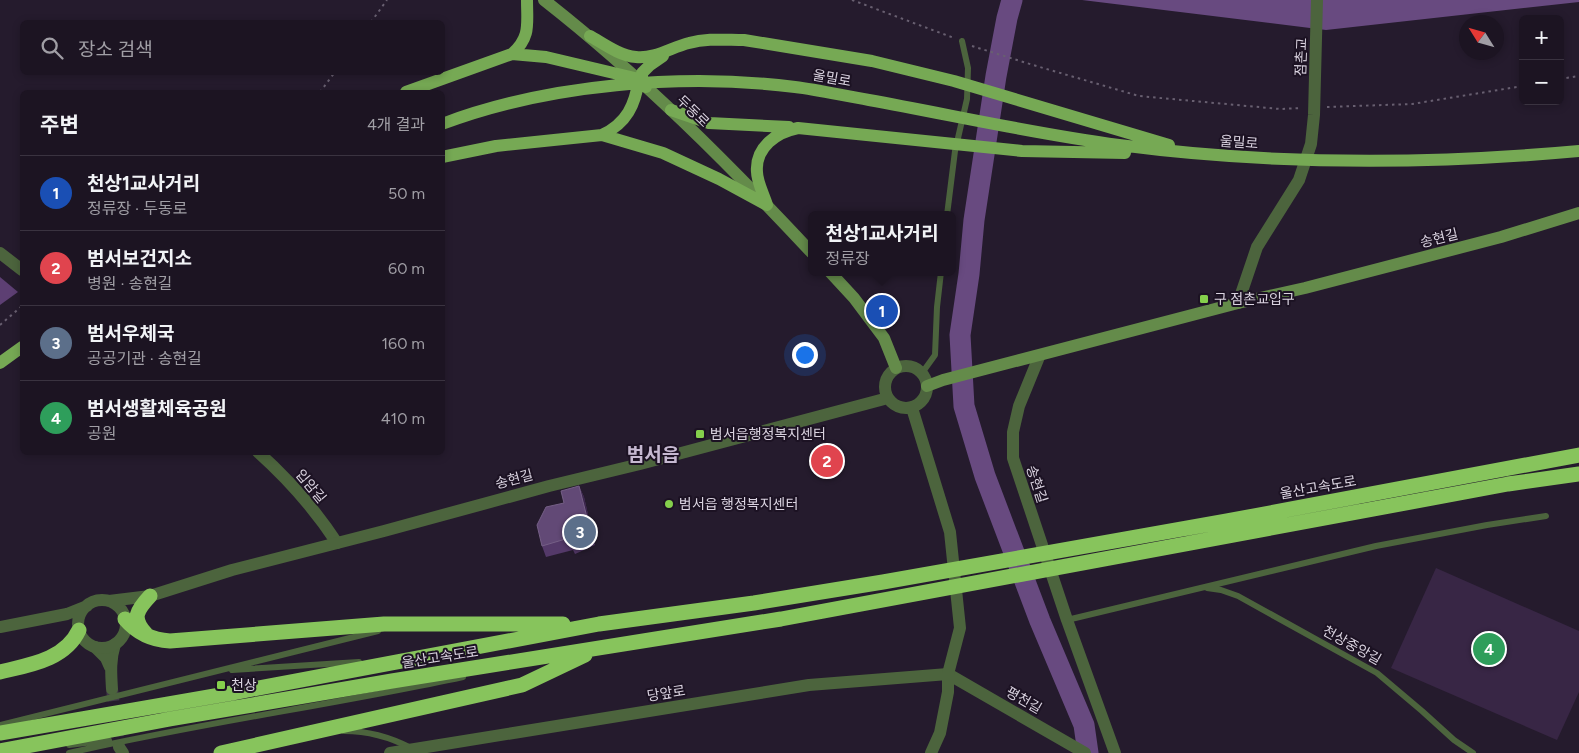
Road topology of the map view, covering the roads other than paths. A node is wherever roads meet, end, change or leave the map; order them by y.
1 (527, 0) edge
2 (544, 0) edge
3 (1317, 0) edge
4 (590, 36) junction
5 (962, 41) road end
6 (682, 44) junction
7 (512, 54) junction
8 (642, 83) junction
9 (412, 90) edge
10 (671, 110) junction
11 (445, 123) edge
12 (798, 128) junction
13 (602, 135) junction
14 (1579, 151) edge
15 (1202, 154) junction
16 (445, 156) edge
17 (767, 205) junction
18 (947, 211) edge
19 (1579, 213) edge
20 (808, 249) edge
21 (0, 253) edge
22 (20, 268) edge
23 (834, 276) edge
24 (941, 276) edge
25 (1238, 303) junction
26 (20, 348) edge
27 (1038, 356) junction
28 (0, 363) edge
29 (896, 368) junction
30 (922, 373) junction
31 (927, 386) junction
32 (888, 398) junction
33 (912, 408) junction
34 (262, 455) edge
35 (1579, 455) edge
36 (1578, 475) edge
37 (1546, 516) dead end
38 (336, 543) junction
39 (1201, 588) junction
40 (150, 596) junction
41 (109, 601) junction
42 (87, 606) junction
43 (48, 618) junction
44 (125, 619) junction
45 (1067, 620) junction
46 (404, 624) junction
47 (599, 624) junction
48 (0, 627) edge
49 (79, 629) junction
50 (149, 636) junction
51 (115, 644) junction
52 (95, 647) junction
53 (601, 647) junction
54 (411, 659) junction
55 (110, 667) junction
56 (217, 671) junction
57 (0, 672) edge
58 (948, 674) junction
59 (112, 690) tunnel mouth
60 (0, 725) edge
61 (315, 731) junction
62 (0, 733) edge
63 (142, 736) junction
64 (414, 749) junction
65 (1, 752) edge
66 (69, 753) edge
67 (119, 753) edge
68 (123, 753) edge
69 (221, 753) edge
70 (390, 753) edge
71 (931, 753) edge
72 (1085, 753) edge
73 (1115, 753) edge
74 (1473, 753) edge

1 - 7 main road
2 - 4 main road, 두동로
3 - 25 street, 점촌교
4 - 6 main road
4 - 8 main road, 두동로
5 - 18 lane
6 - 8 main road
6 - 15 main road
7 - 8 main road
7 - 9 main road
8 - 10 main road, 두동로
8 - 13 main road
10 - 12 main road
10 - 17 main road, 두동로
11 - 15 main road, 울밀로
12 - 15 main road
12 - 17 main road
13 - 16 main road
13 - 17 main road
14 - 15 main road, 울밀로
17 - 20 main road, 두동로
19 - 25 main road, 송현길
21 - 22 street
23 - 29 main road
24 - 30 lane
25 - 27 main road
26 - 28 main road
27 - 31 main road
27 - 45 street, 송현길
29 - 30 street
29 - 32 street
30 - 31 street
31 - 33 street
32 - 33 street
32 - 38 street, 송현길
33 - 58 street
34 - 38 street, 입암길
35 - 47 highway, 울산고속도로
36 - 53 highway, 울산고속도로
37 - 39 lane
38 - 40 street, 송현길
39 - 45 lane
39 - 74 lane, 천상중앙길
40 - 41 street, 송현길
40 - 44 street, 송현길
40 - 50 highway
41 - 42 street
41 - 44 street
42 - 43 street
42 - 49 street
43 - 48 street
43 - 49 street
44 - 50 highway
44 - 51 street
45 - 73 street
46 - 47 highway
46 - 50 highway
46 - 56 lane
47 - 54 highway, 울산고속도로
49 - 52 street
49 - 57 highway
51 - 52 street
51 - 55 street
52 - 55 street
53 - 61 highway
53 - 63 lane
53 - 65 highway, 울산고속도로
54 - 56 lane
54 - 62 highway, 울산고속도로
55 - 59 street
56 - 60 lane
58 - 64 street, 당앞로
58 - 71 street
58 - 72 street, 평천길
61 - 64 lane
61 - 69 highway
63 - 65 lane
63 - 66 lane
64 - 70 street, 당앞로
67 - 68 street

